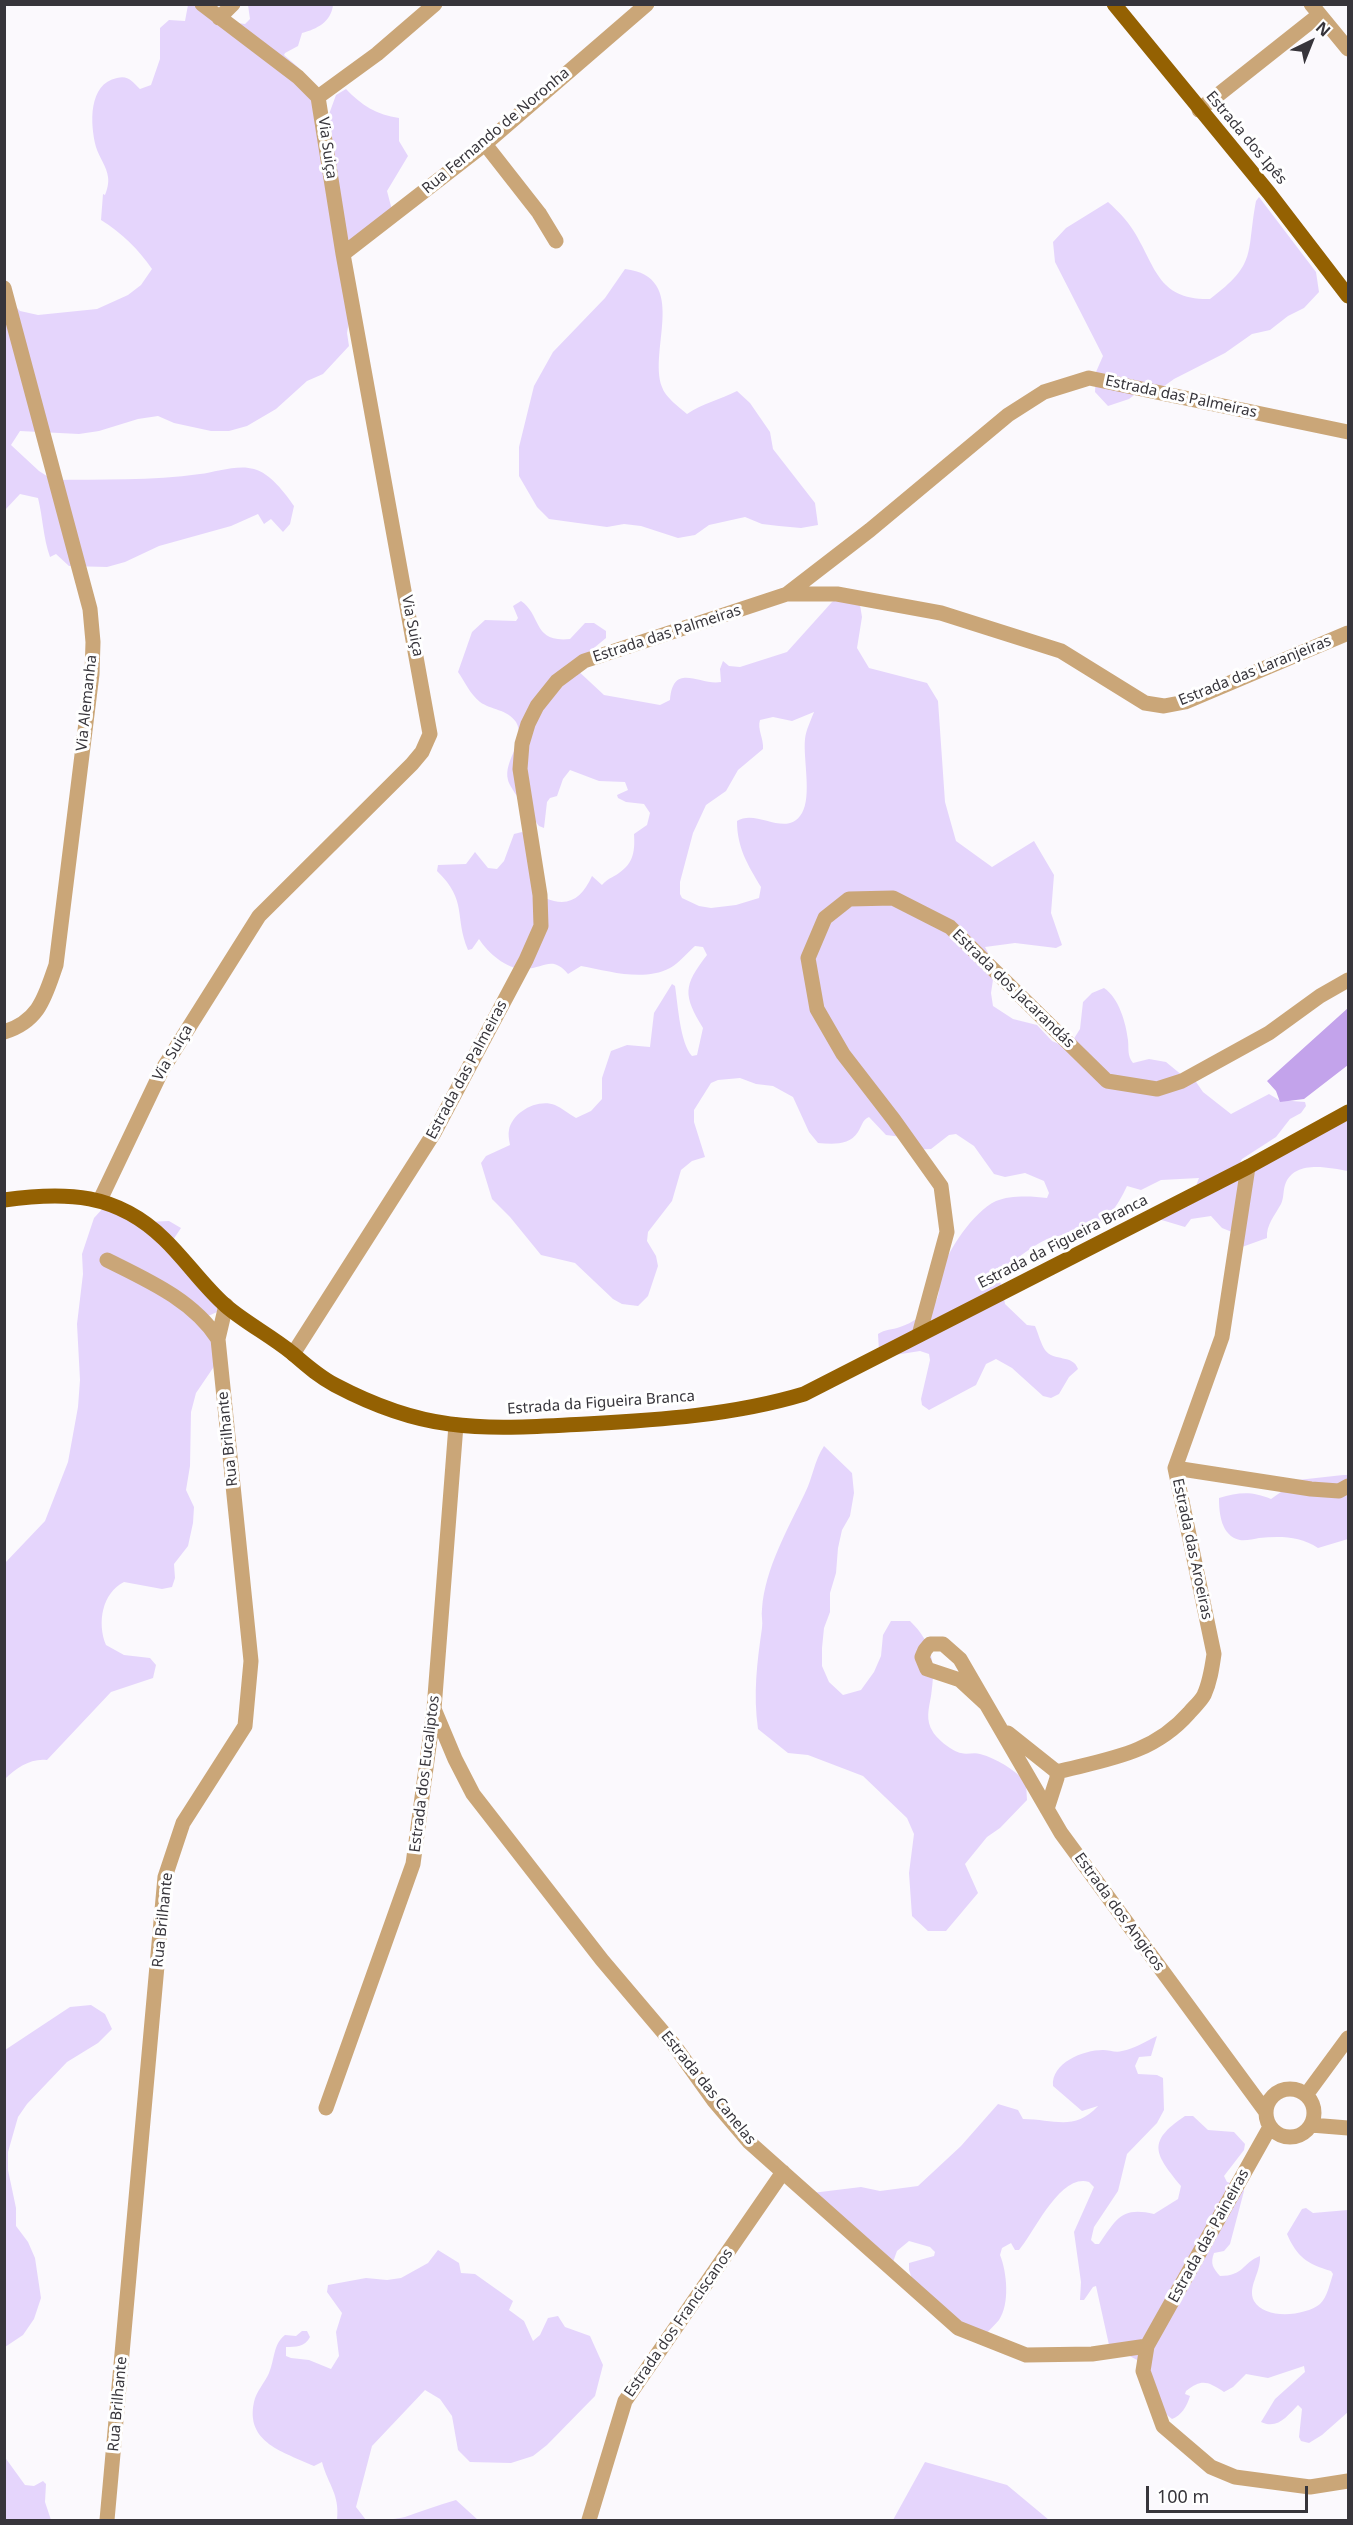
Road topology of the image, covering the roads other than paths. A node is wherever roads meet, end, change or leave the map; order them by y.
1 (201, 4) edge
2 (233, 4) edge
3 (435, 4) edge
4 (647, 4) edge
5 (1114, 4) edge
6 (1315, 10) edge
7 (219, 18) junction
8 (1348, 50) edge
9 (318, 97) junction
10 (1199, 110) junction
11 (485, 144) junction
12 (556, 241) dead end
13 (343, 254) junction
14 (4, 288) edge
15 (1348, 296) edge
16 (1348, 432) edge
17 (787, 594) junction
18 (1348, 633) edge
19 (1348, 980) edge
20 (4, 1032) edge
21 (1348, 1112) edge
22 (1248, 1167) junction
23 (4, 1200) edge
24 (100, 1200) junction
25 (107, 1260) dead end
26 (225, 1305) junction
27 (919, 1335) junction
28 (218, 1339) junction
29 (293, 1354) junction
30 (456, 1425) junction
31 (1175, 1468) junction
32 (1348, 1486) edge
33 (986, 1704) dead end
34 (434, 1709) junction
35 (998, 1724) junction
36 (1057, 1772) junction
37 (1047, 1809) junction
38 (1348, 2038) edge
39 (1306, 2095) junction
40 (326, 2108) dead end
41 (1268, 2119) junction
42 (1311, 2125) junction
43 (1348, 2128) edge
44 (783, 2172) junction
45 (1147, 2346) junction
46 (1348, 2481) edge
47 (107, 2520) edge
48 (589, 2520) edge

1 - 7 street, Via Suiça
2 - 7 street
3 - 9 street
4 - 11 street, Rua Fernando de Noronha
5 - 10 main road, Estrada dos Ipês
6 - 8 street
6 - 10 street
7 - 9 street, Via Suiça
9 - 13 street, Via Suiça
10 - 15 main road, Estrada dos Ipês
11 - 12 street
11 - 13 street, Rua Fernando de Noronha
13 - 24 street, Via Suiça
14 - 20 street, Via Alemanha
16 - 17 street, Estrada das Palmeiras
17 - 18 street, Estrada das Laranjeiras
17 - 29 street, Estrada das Palmeiras
19 - 27 street, Estrada dos Jacarandás
21 - 22 main road, Estrada da Figueira Branca
22 - 27 main road, Estrada da Figueira Branca
22 - 31 street, Estrada das Aroeiras
23 - 24 main road, Estrada da Figueira Branca
24 - 26 main road, Estrada da Figueira Branca
25 - 28 street
26 - 28 street, Rua Brilhante
26 - 29 main road, Estrada da Figueira Branca
27 - 30 main road, Estrada da Figueira Branca
28 - 47 street, Rua Brilhante
29 - 30 main road, Estrada da Figueira Branca
30 - 34 street, Estrada dos Eucaliptos
31 - 32 street
31 - 36 street, Estrada das Aroeiras
33 - 35 street, Estrada dos Angicos
34 - 40 street, Estrada dos Eucaliptos
34 - 44 street, Estrada das Canelas
35 - 36 street
35 - 37 street, Estrada dos Angicos
36 - 37 street
37 - 41 street, Estrada dos Angicos
38 - 39 street
39 - 41 street
39 - 42 street
41 - 42 street
41 - 45 street, Estrada das Paineiras
42 - 43 street
44 - 45 street, Estrada das Canelas
44 - 48 street, Estrada dos Franciscanos
45 - 46 street

